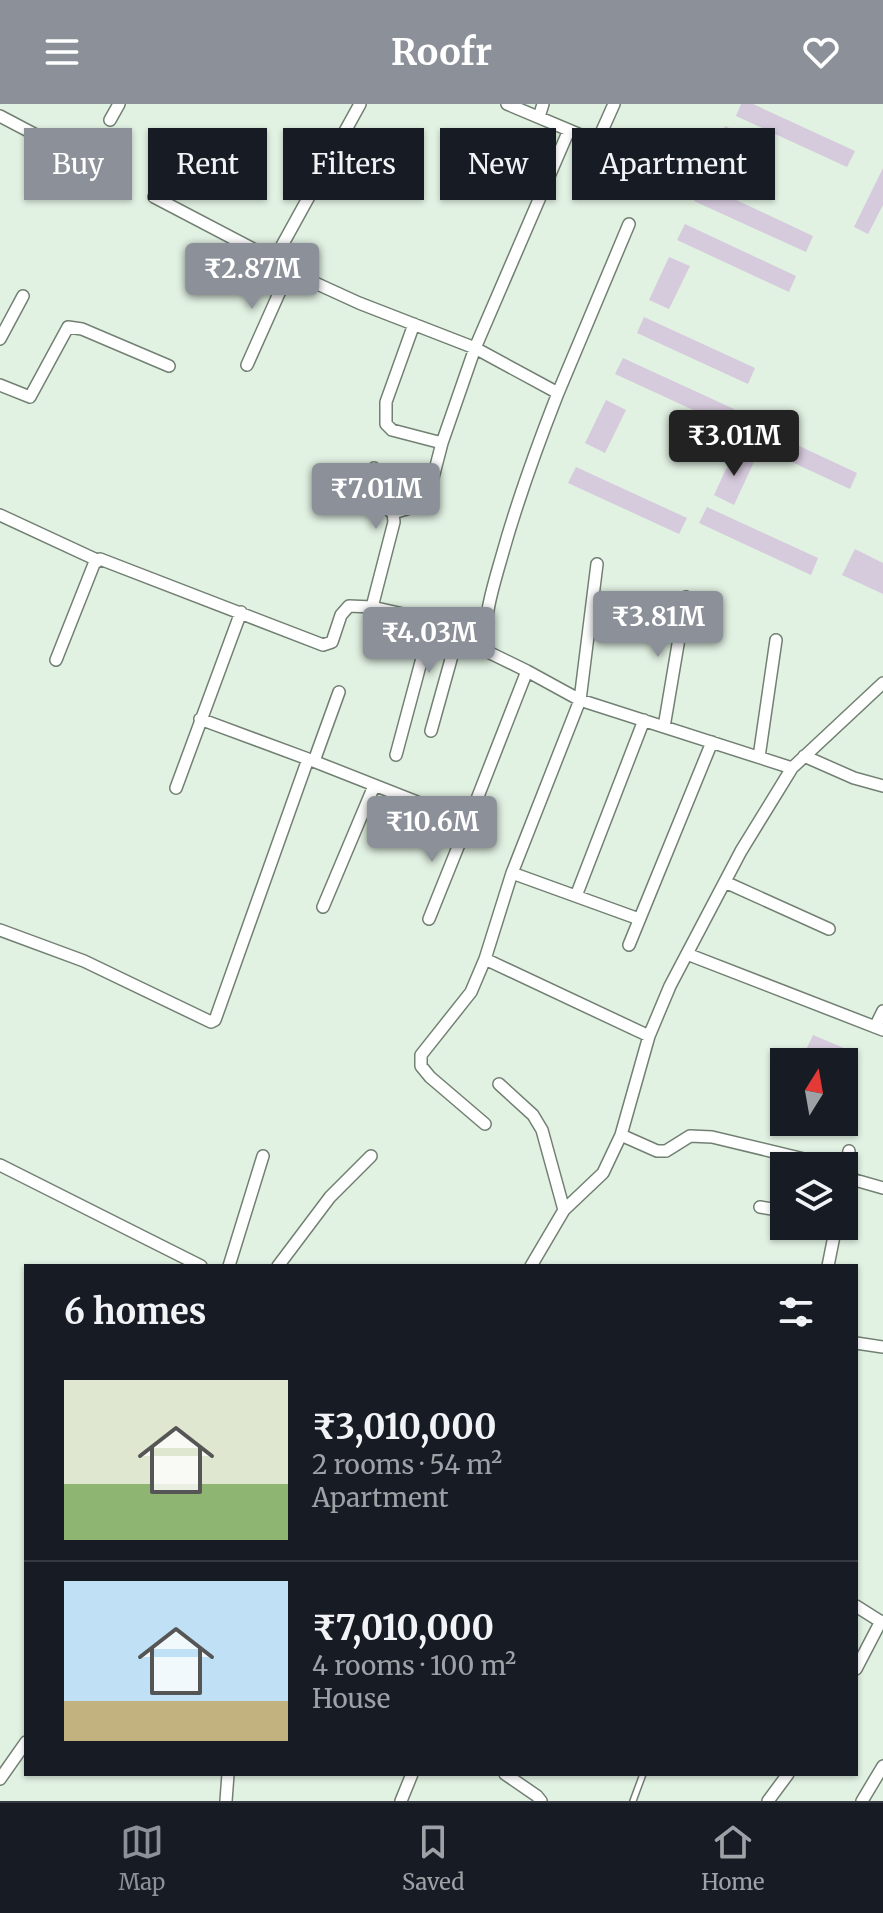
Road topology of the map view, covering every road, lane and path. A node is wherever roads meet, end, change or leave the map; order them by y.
1 (119, 104) edge
2 (360, 104) edge
3 (507, 104) edge
4 (543, 104) edge
5 (614, 104) edge
6 (0, 116) edge
7 (539, 117) junction
8 (110, 120) dead end
9 (603, 128) edge
10 (24, 129) edge
11 (569, 130) junction
12 (572, 131) edge
13 (160, 200) edge
14 (629, 224) dead end
15 (274, 260) junction
16 (289, 271) junction
17 (23, 296) dead end
18 (414, 324) junction
19 (0, 339) edge
20 (475, 348) junction
21 (247, 365) dead end
22 (169, 366) dead end
23 (0, 385) edge
24 (558, 393) junction
25 (442, 443) junction
26 (374, 468) dead end
27 (393, 513) junction
28 (0, 515) edge
29 (97, 560) junction
30 (597, 564) dead end
31 (686, 597) dead end
32 (372, 607) junction
33 (241, 612) junction
34 (432, 621) junction
35 (460, 627) junction
36 (484, 632) junction
37 (776, 640) dead end
38 (56, 660) dead end
39 (527, 671) junction
40 (883, 683) edge
41 (339, 692) dead end
42 (580, 700) junction
43 (200, 719) junction
44 (644, 720) junction
45 (664, 727) junction
46 (431, 731) dead end
47 (712, 742) junction
48 (396, 755) dead end
49 (804, 756) junction
50 (759, 757) junction
51 (311, 760) junction
52 (792, 768) junction
53 (374, 786) junction
54 (883, 786) edge
55 (176, 788) dead end
56 (468, 822) junction
57 (512, 873) junction
58 (725, 882) junction
59 (576, 896) junction
60 (323, 907) dead end
61 (429, 919) dead end
62 (639, 919) junction
63 (829, 929) dead end
64 (0, 930) edge
65 (629, 945) dead end
66 (687, 954) junction
67 (485, 959) junction
68 (883, 1011) edge
69 (879, 1028) edge
70 (649, 1036) junction
71 (499, 1084) dead end
72 (485, 1124) dead end
73 (621, 1135) junction
74 (775, 1152) edge
75 (263, 1156) dead end
76 (371, 1156) dead end
77 (0, 1165) edge
78 (858, 1181) edge
79 (883, 1188) edge
80 (760, 1207) dead end
81 (770, 1209) edge
82 (564, 1210) junction
83 (833, 1240) edge
84 (197, 1264) edge
85 (230, 1264) edge
86 (280, 1264) edge
87 (532, 1264) edge
88 (828, 1264) edge
89 (858, 1343) edge
90 (883, 1347) edge
91 (858, 1607) edge
92 (882, 1622) edge
93 (858, 1665) edge
94 (24, 1745) edge
95 (883, 1766) edge
96 (228, 1776) edge
97 (411, 1776) edge
98 (508, 1776) edge
99 (642, 1776) edge
100 (787, 1776) edge
101 (0, 1779) edge
102 (226, 1801) edge
103 (401, 1801) edge
104 (541, 1801) edge
105 (633, 1801) edge
106 (768, 1801) edge
107 (862, 1801) edge

1 - 8 street
2 - 15 street
3 - 7 street
4 - 7 street
5 - 9 street
6 - 10 street
7 - 11 street
11 - 12 street
11 - 20 street
13 - 15 street
14 - 24 street
15 - 16 street
16 - 18 street
16 - 21 street
17 - 19 street
18 - 20 street
18 - 25 street
20 - 24 street
20 - 25 street
22 - 23 street
24 - 36 street
25 - 27 street
26 - 27 street
27 - 32 street
28 - 29 street
29 - 33 street
29 - 38 street
30 - 42 street
31 - 45 street
32 - 33 street
32 - 34 street
33 - 43 street
34 - 35 street
34 - 48 street
35 - 36 street
35 - 46 street
36 - 39 street
37 - 50 street
39 - 42 street
39 - 56 street
40 - 49 street
41 - 51 street
42 - 44 street
42 - 57 street
43 - 51 street
43 - 55 street
44 - 45 street
44 - 59 street
45 - 47 street
47 - 50 street
47 - 62 street
49 - 52 street
49 - 54 street
50 - 52 street
51 - 53 street
51 - 64 street
52 - 58 street
53 - 56 street
53 - 60 street
56 - 61 street
57 - 59 street
57 - 67 street
58 - 63 street
58 - 66 street
59 - 62 street
62 - 65 street
66 - 69 street
66 - 70 street
67 - 70 street
67 - 72 street
68 - 69 street
70 - 73 street
71 - 82 street
73 - 74 street
73 - 82 street
75 - 85 street
76 - 86 street
77 - 84 street
78 - 79 street
80 - 81 street
82 - 87 street
83 - 88 street
89 - 90 street
91 - 92 street
92 - 93 street
94 - 101 street
95 - 107 street
96 - 102 street
97 - 103 street
98 - 104 street
99 - 105 lane
100 - 106 street

